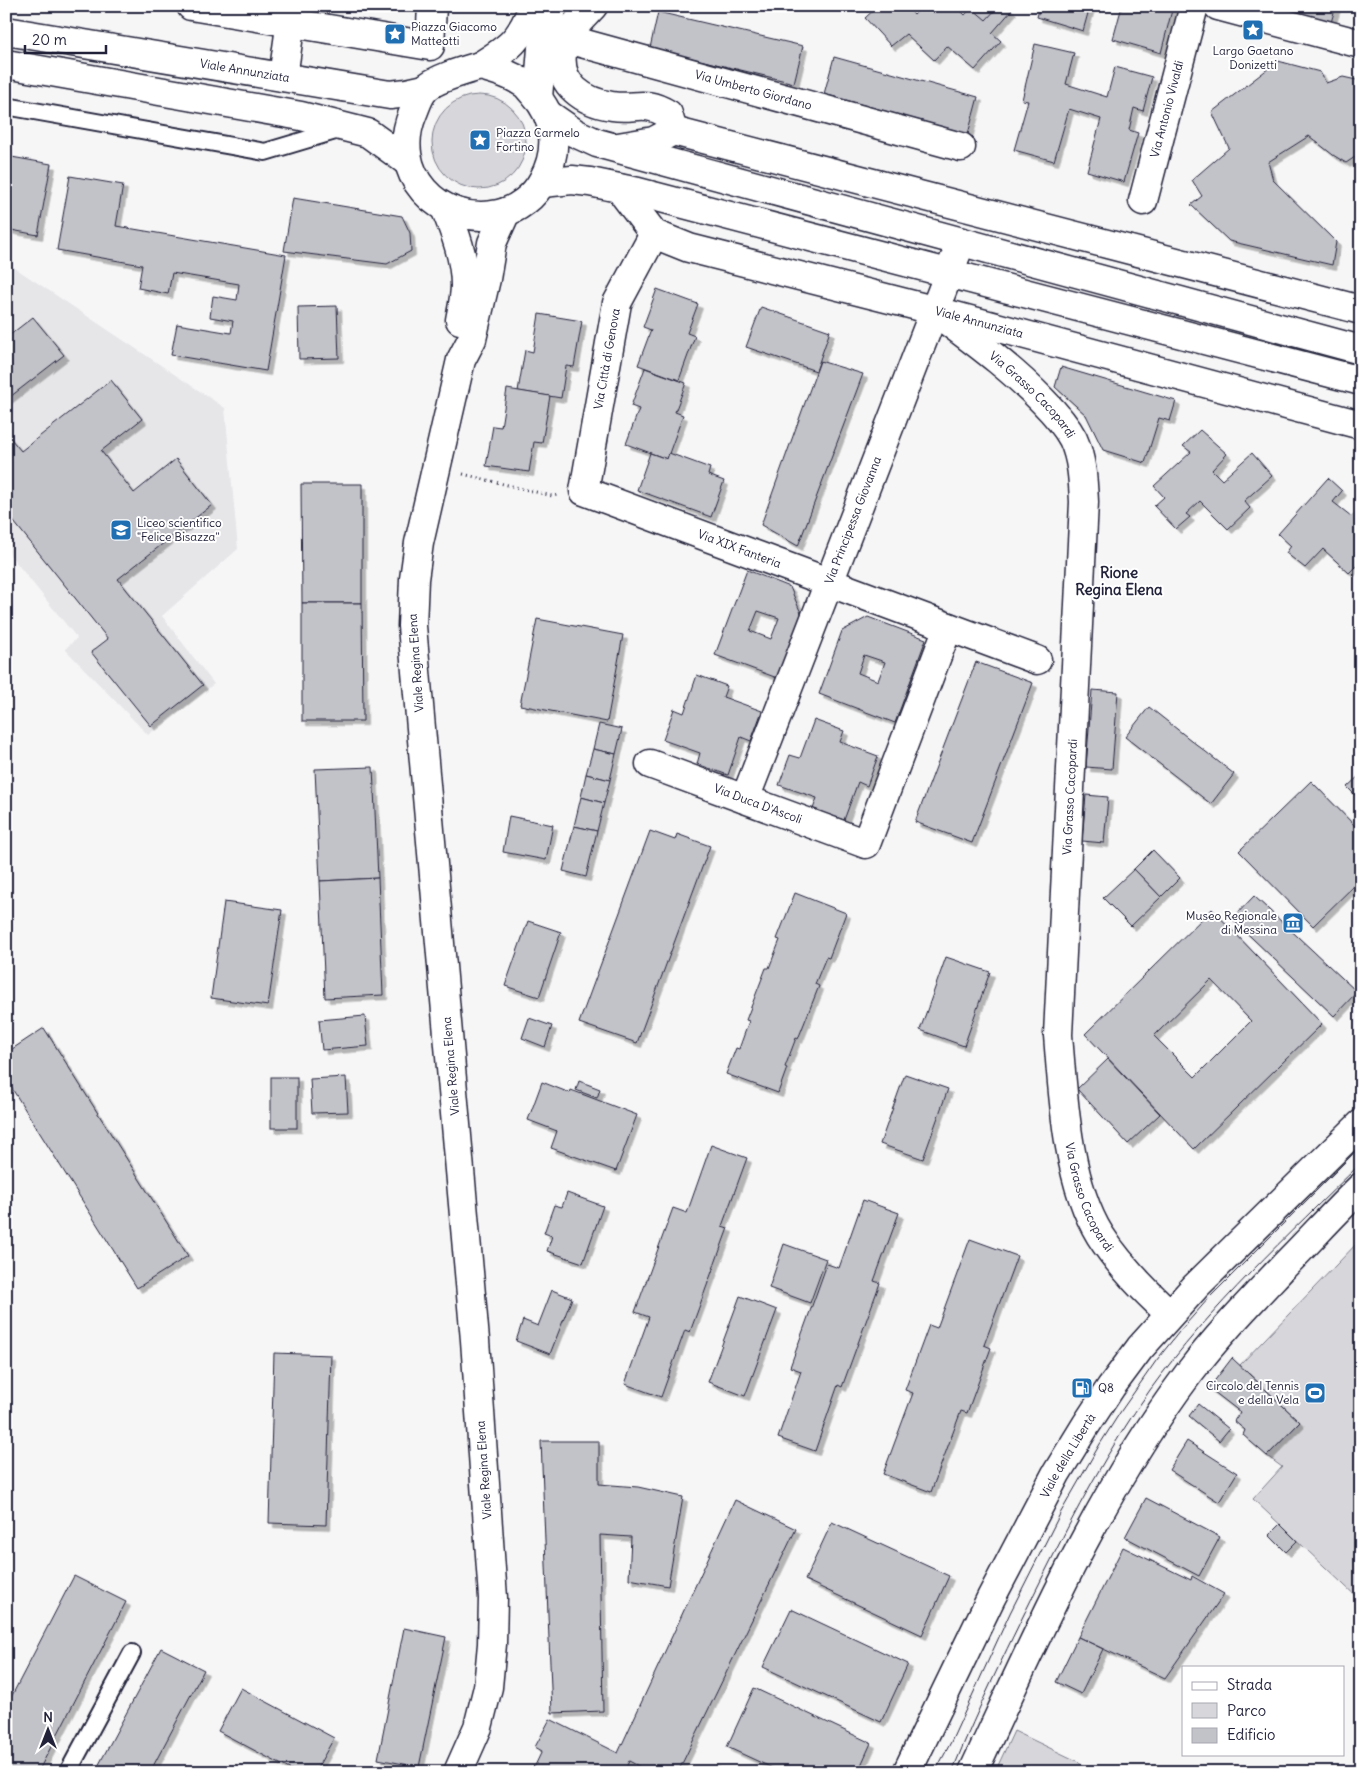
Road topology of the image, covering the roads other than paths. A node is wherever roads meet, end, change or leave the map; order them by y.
1 (191, 6) edge
2 (432, 6) edge
3 (533, 6) edge
4 (553, 6) edge
5 (593, 6) edge
6 (1218, 6) edge
7 (1193, 12) edge
8 (292, 14) edge
9 (6, 30) edge
10 (555, 36) junction
11 (1361, 44) edge
12 (6, 64) edge
13 (480, 66) junction
14 (283, 77) junction
15 (425, 89) junction
16 (6, 106) edge
17 (543, 107) junction
18 (347, 128) junction
19 (673, 131) junction
20 (618, 147) junction
21 (961, 147) dead end
22 (408, 162) junction
23 (542, 183) junction
24 (619, 188) junction
25 (1143, 201) dead end
26 (445, 208) junction
27 (506, 212) junction
28 (654, 234) junction
29 (961, 242) junction
30 (1150, 256) junction
31 (949, 272) junction
32 (1140, 291) junction
33 (933, 310) junction
34 (1361, 310) edge
35 (1361, 350) edge
36 (461, 360) junction
37 (1361, 381) edge
38 (1361, 425) edge
39 (584, 491) joint
40 (829, 583) junction
41 (948, 627) junction
42 (1037, 660) dead end
43 (650, 764) dead end
44 (745, 799) junction
45 (1361, 1124) edge
46 (1357, 1195) edge
47 (1170, 1314) junction
48 (132, 1653) dead end
49 (68, 1772) edge
50 (458, 1772) edge
51 (907, 1772) edge
52 (973, 1772) edge

1 - 8 main road
2 - 8 main road
3 - 13 main road
4 - 10 main road
5 - 10 main road
6 - 11 main road
7 - 25 main road, Via Antonio Vivaldi
8 - 14 main road
9 - 14 main road, Viale Annunziata
10 - 17 main road
10 - 19 main road
10 - 21 main road, Via Umberto Giordano
12 - 18 main road
13 - 15 main road
13 - 17 main road
14 - 15 main road, Viale Annunziata
15 - 22 main road
16 - 18 lane
17 - 20 main road
17 - 23 main road
18 - 22 main road
19 - 20 main road
19 - 30 main road
20 - 29 main road
22 - 26 main road
23 - 24 main road
23 - 27 main road
24 - 28 main road
24 - 31 main road
26 - 27 main road
26 - 36 main road
27 - 36 main road
28 - 33 main road, Viale Annunziata
28 - 39 main road, Via Città di Genova
29 - 31 main road, Via Principessa Giovanna
29 - 32 main road
30 - 32 main road
30 - 34 main road
31 - 33 main road, Via Principessa Giovanna
31 - 37 main road
32 - 35 main road
33 - 38 main road, Viale Annunziata
33 - 40 main road, Via Principessa Giovanna
33 - 47 main road, Via Grasso Cacopardi
36 - 50 main road, Viale Regina Elena
39 - 40 main road, Via XIX Fanteria
40 - 41 main road, Via XIX Fanteria
40 - 44 main road, Via Principessa Giovanna
41 - 42 main road, Via XIX Fanteria
41 - 44 main road, Via Duca D'Ascoli
43 - 44 main road, Via Duca D'Ascoli
45 - 47 main road, Viale della Libertà
46 - 52 main road
47 - 51 main road, Viale della Libertà
48 - 49 lane

